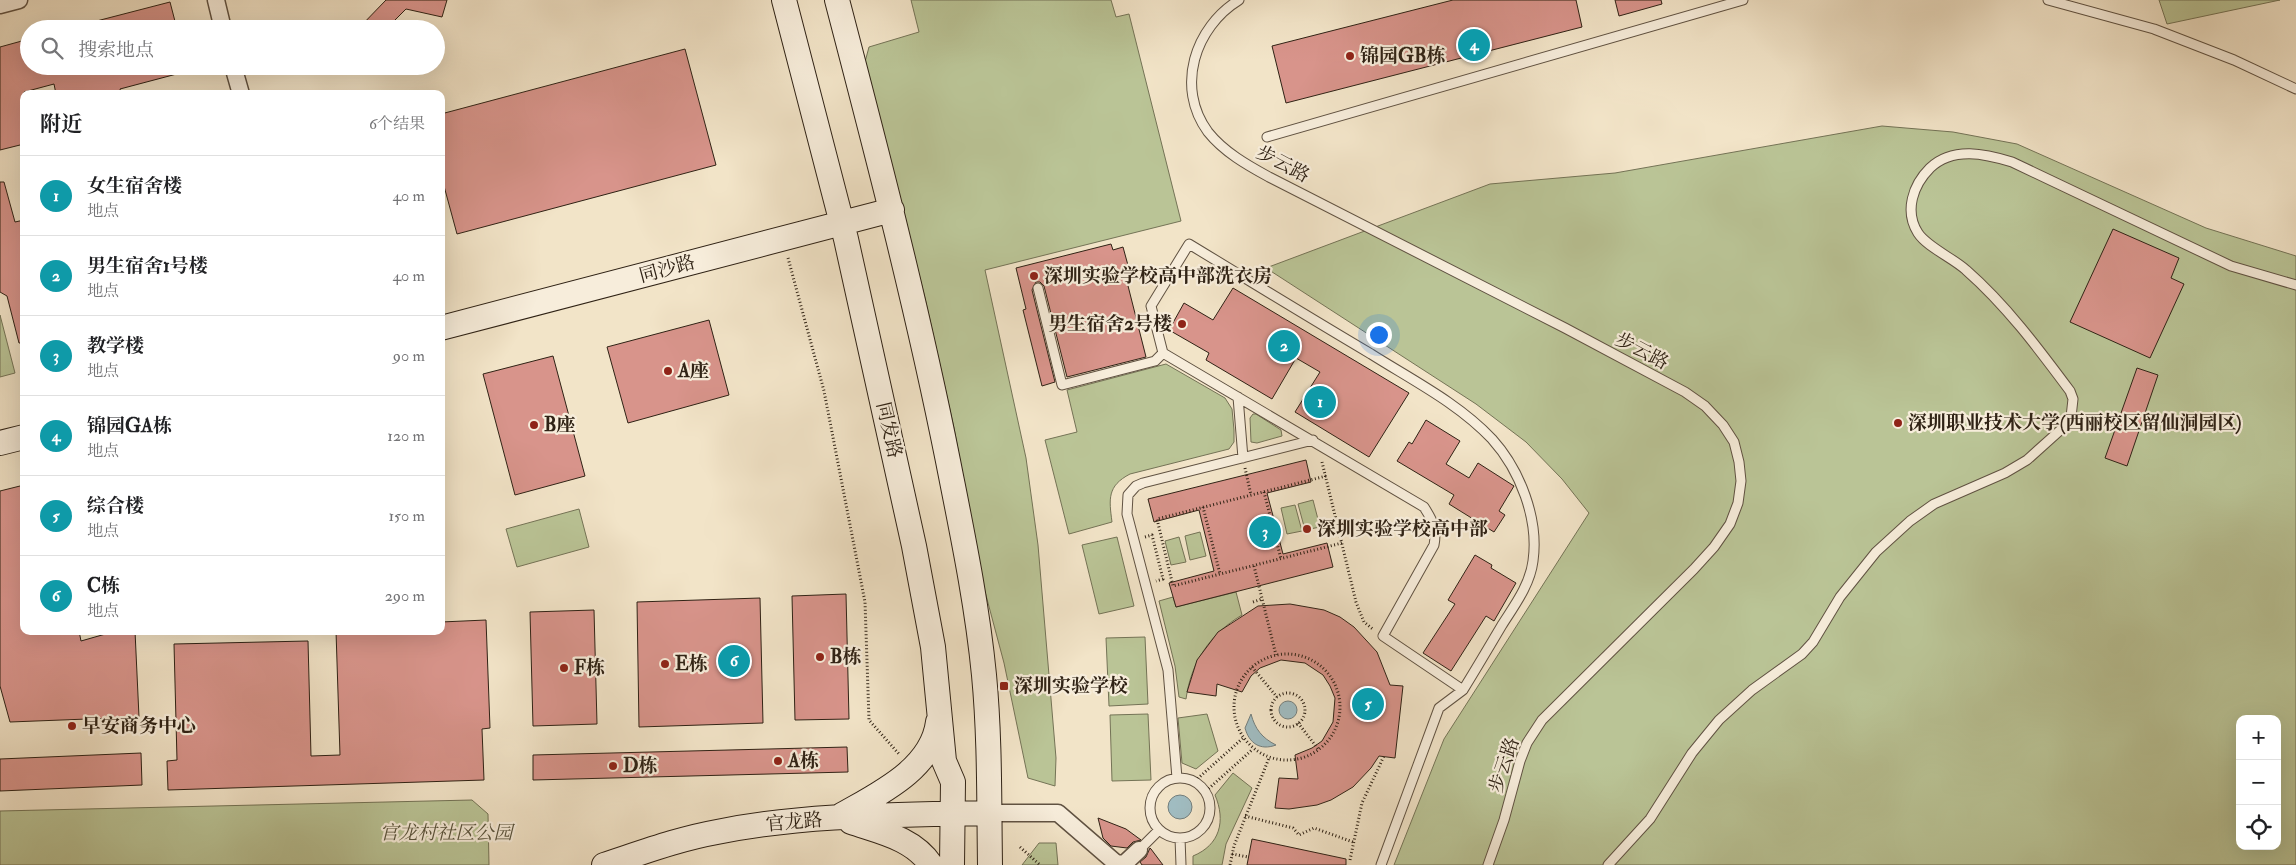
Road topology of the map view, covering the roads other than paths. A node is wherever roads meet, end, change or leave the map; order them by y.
1 (18, 0) edge
2 (216, 0) edge
3 (784, 0) edge
4 (837, 0) edge
5 (1239, 0) edge
6 (1743, 0) edge
7 (2048, 0) edge
8 (0, 5) edge
9 (221, 20) edge
10 (236, 75) edge
11 (2296, 89) edge
12 (240, 90) edge
13 (1267, 137) dead end
14 (892, 210) junction
15 (842, 223) junction
16 (2296, 285) edge
17 (1038, 288) dead end
18 (445, 327) edge
19 (1163, 353) junction
20 (1238, 397) junction
21 (20, 438) edge
22 (1315, 441) junction
23 (0, 443) edge
24 (1243, 458) junction
25 (1463, 690) junction
26 (939, 713) junction
27 (1177, 778) junction
28 (990, 813) junction
29 (953, 814) junction
30 (837, 818) junction
31 (1159, 830) junction
32 (1180, 838) junction
33 (1139, 850) joint
34 (604, 865) edge
35 (931, 865) edge
36 (952, 865) edge
37 (990, 865) edge
38 (1181, 865) edge
39 (1380, 865) edge
40 (1488, 865) edge
41 (1608, 865) edge

1 - 8 street
2 - 9 street
3 - 15 main road, 同发路
4 - 14 main road
5 - 40 lane, 步云路
6 - 13 lane
7 - 11 lane
10 - 12 street
14 - 15 main road, 同沙路
14 - 28 main road
15 - 18 main road, 同沙路
15 - 26 main road, 同发路
16 - 41 lane
17 - 19 lane
19 - 20 lane
19 - 25 lane
20 - 22 lane
20 - 24 lane
21 - 23 main road
22 - 24 lane
22 - 25 lane
24 - 27 lane
25 - 39 lane
26 - 29 main road, 同发路
26 - 30 main road
27 - 31 lane
27 - 32 lane
28 - 29 main road, 官龙路
28 - 33 street
28 - 37 main road
29 - 30 main road, 官龙路
29 - 36 main road, 同发路
30 - 34 main road, 官龙路
30 - 35 main road
31 - 32 lane
31 - 33 lane
32 - 38 lane

